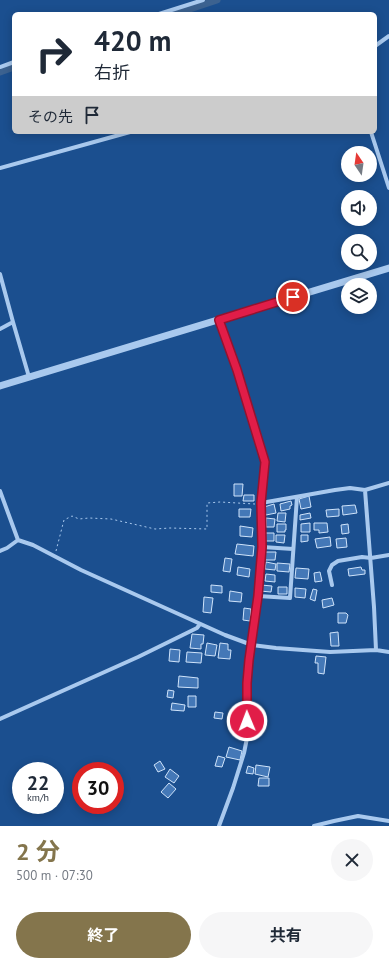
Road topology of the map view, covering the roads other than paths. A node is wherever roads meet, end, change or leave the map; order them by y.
1 (203, 0) edge
2 (165, 12) edge
3 (389, 36) edge
4 (377, 45) edge
5 (12, 63) edge
6 (0, 66) edge
7 (123, 134) edge
8 (372, 134) edge
9 (0, 168) edge
10 (389, 188) edge
11 (389, 268) edge
12 (0, 274) edge
13 (219, 320) junction
14 (13, 322) junction
15 (0, 329) edge
16 (29, 377) junction
17 (0, 386) edge
18 (389, 483) edge
19 (365, 490) junction
20 (0, 492) edge
21 (297, 497) junction
22 (261, 503) junction
23 (18, 540) junction
24 (262, 547) junction
25 (293, 549) junction
26 (0, 551) edge
27 (389, 555) edge
28 (371, 558) junction
29 (332, 585) dead end
30 (258, 596) junction
31 (200, 624) junction
32 (252, 645) junction
33 (376, 650) junction
34 (389, 652) edge
35 (0, 719) edge
36 (389, 821) edge
37 (219, 826) edge
38 (314, 826) edge

1 - 2 street
3 - 4 street
5 - 6 street
7 - 9 street
8 - 10 street
11 - 13 street
12 - 14 street
13 - 16 street
13 - 22 street
14 - 15 street
14 - 16 street
16 - 17 street
18 - 19 street
19 - 21 street
19 - 28 street
20 - 23 street
21 - 22 street
21 - 25 street
22 - 24 street
23 - 26 street
23 - 31 street
24 - 25 street
24 - 30 street
25 - 30 street
27 - 28 street
28 - 29 street
28 - 33 street
30 - 32 street
31 - 32 street
31 - 35 street
32 - 33 street
32 - 37 street
33 - 34 street
36 - 38 street

